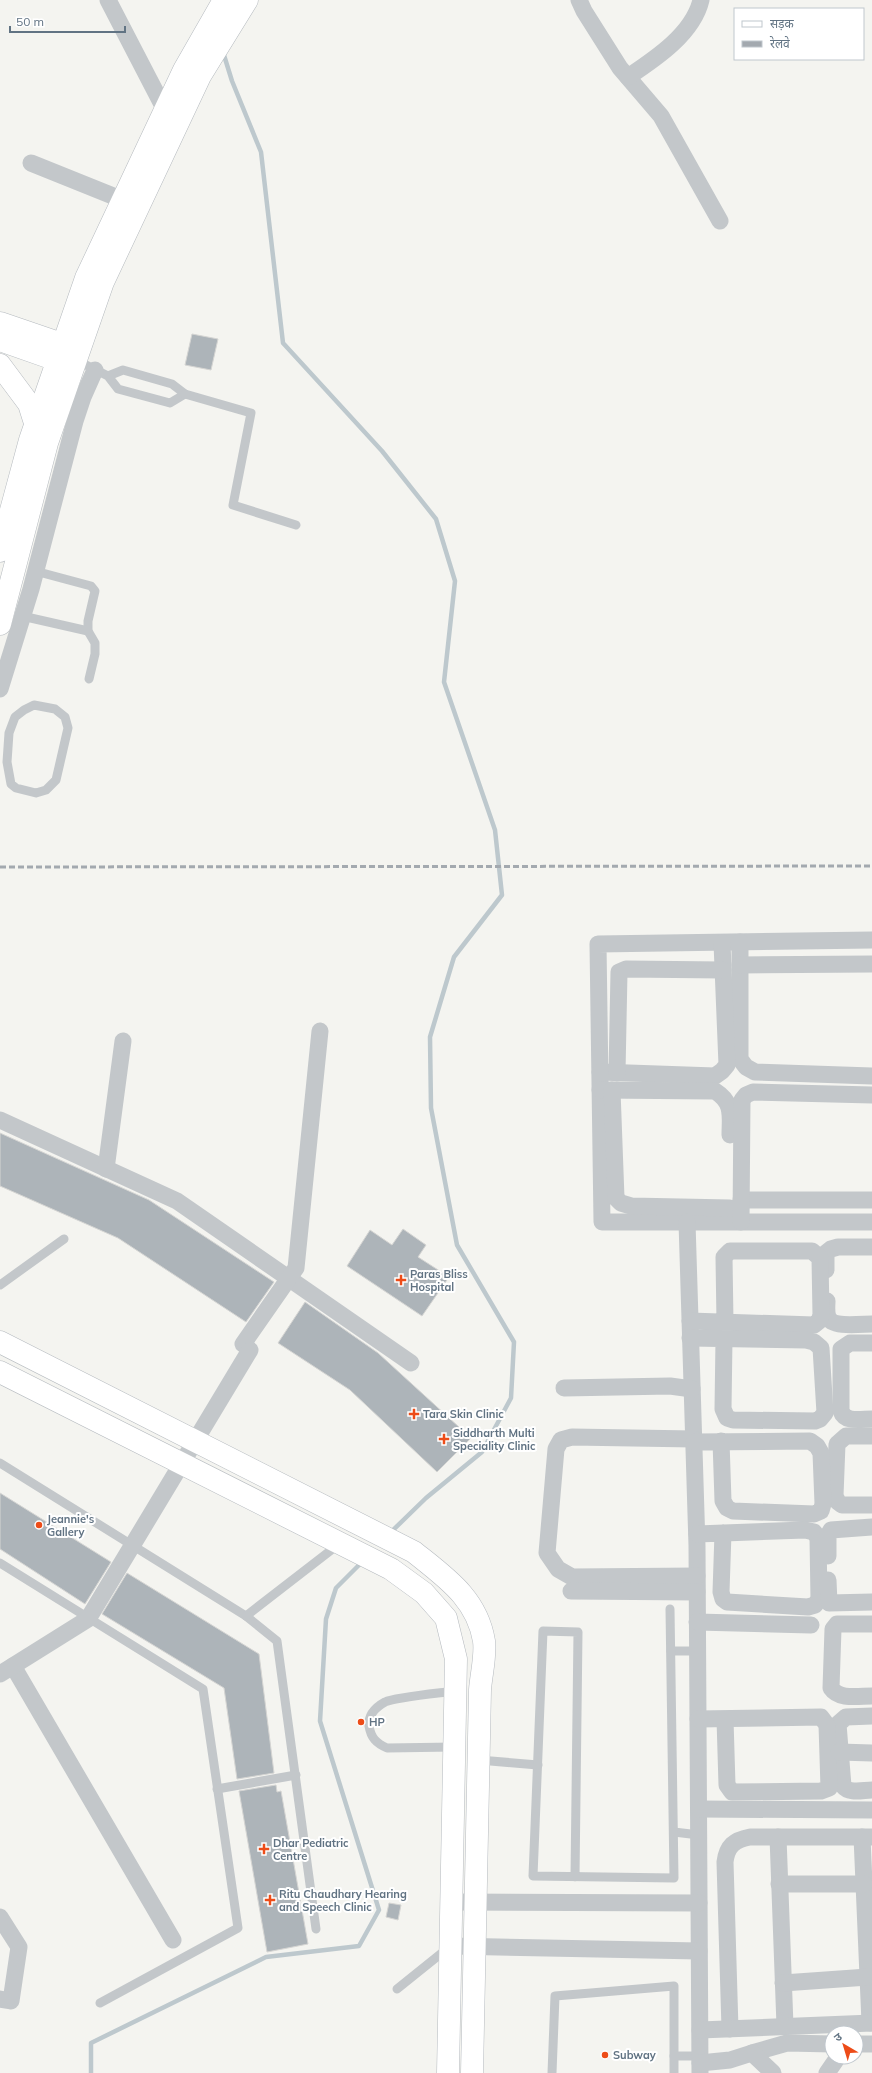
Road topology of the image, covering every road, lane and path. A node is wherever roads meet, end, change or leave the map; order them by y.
1 (108, 0) edge
2 (579, 0) edge
3 (701, 0) edge
4 (238, 1) edge
5 (628, 77) junction
6 (165, 110) junction
7 (31, 163) dead end
8 (123, 200) junction
9 (720, 222) dead end
10 (0, 323) edge
11 (0, 340) edge
12 (70, 356) junction
13 (0, 365) edge
14 (102, 373) junction
15 (185, 394) junction
16 (35, 423) junction
17 (296, 525) dead end
18 (0, 551) edge
19 (35, 571) junction
20 (22, 616) junction
21 (0, 624) edge
22 (88, 631) junction
23 (89, 679) dead end
24 (0, 689) edge
25 (4, 731) edge
26 (872, 940) edge
27 (740, 942) junction
28 (722, 943) junction
29 (872, 964) edge
30 (740, 965) junction
31 (723, 970) junction
32 (320, 1031) dead end
33 (124, 1041) dead end
34 (600, 1072) junction
35 (617, 1073) junction
36 (872, 1076) edge
37 (606, 1090) junction
38 (872, 1095) edge
39 (0, 1120) edge
40 (106, 1169) junction
41 (872, 1200) edge
42 (735, 1213) junction
43 (687, 1222) junction
44 (872, 1222) edge
45 (64, 1239) dead end
46 (872, 1247) edge
47 (289, 1277) junction
48 (0, 1285) edge
49 (690, 1321) junction
50 (872, 1324) edge
51 (724, 1330) junction
52 (690, 1338) junction
53 (0, 1342) edge
54 (872, 1342) edge
55 (411, 1363) dead end
56 (0, 1372) edge
57 (564, 1388) dead end
58 (692, 1389) junction
59 (872, 1419) edge
60 (872, 1436) edge
61 (694, 1440) junction
62 (196, 1441) junction
63 (721, 1441) junction
64 (0, 1462) edge
65 (182, 1464) junction
66 (872, 1505) edge
67 (872, 1528) edge
68 (723, 1533) junction
69 (697, 1534) junction
70 (133, 1544) junction
71 (345, 1546) junction
72 (0, 1563) edge
73 (697, 1584) junction
74 (571, 1591) dead end
75 (872, 1602) edge
76 (670, 1609) dead end
77 (246, 1616) junction
78 (88, 1619) junction
79 (698, 1622) junction
80 (872, 1624) edge
81 (811, 1626) dead end
82 (671, 1651) junction
83 (698, 1651) junction
84 (6, 1670) edge
85 (455, 1691) junction
86 (872, 1696) edge
87 (872, 1716) edge
88 (698, 1719) junction
89 (725, 1719) junction
90 (454, 1748) junction
91 (839, 1752) junction
92 (872, 1752) edge
93 (479, 1760) junction
94 (538, 1765) junction
95 (296, 1775) junction
96 (218, 1789) junction
97 (872, 1790) edge
98 (698, 1809) junction
99 (872, 1810) edge
100 (674, 1832) junction
101 (699, 1834) junction
102 (778, 1837) junction
103 (867, 1837) edge
104 (575, 1877) junction
105 (780, 1884) junction
106 (864, 1884) junction
107 (451, 1902) junction
108 (476, 1902) junction
109 (699, 1903) junction
110 (0, 1917) edge
111 (316, 1929) dead end
112 (174, 1940) dead end
113 (450, 1946) junction
114 (475, 1946) junction
115 (699, 1951) junction
116 (868, 1977) junction
117 (783, 1983) junction
118 (397, 1990) dead end
119 (0, 1999) edge
120 (100, 2004) dead end
121 (871, 2023) edge
122 (785, 2026) junction
123 (730, 2029) junction
124 (700, 2030) junction
125 (824, 2044) edge
126 (752, 2052) junction
127 (674, 2056) junction
128 (700, 2064) edge
129 (730, 2067) edge
130 (448, 2073) edge
131 (472, 2073) edge
132 (552, 2073) edge
133 (674, 2073) edge
134 (773, 2073) edge

1 - 6 street
2 - 5 street
3 - 5 street
4 - 6 street
4 - 12 street
5 - 9 street
6 - 8 street
7 - 8 street
8 - 12 street
10 - 12 street
11 - 12 street
12 - 14 lane
12 - 16 street
12 - 21 street
13 - 16 street
14 - 15 lane
14 - 15 lane
14 - 19 street
15 - 17 lane
16 - 18 street
19 - 20 street
19 - 22 lane
20 - 22 lane
20 - 24 street
22 - 23 lane
25 - 25 lane
26 - 27 street
27 - 28 street
27 - 30 street
28 - 31 street
28 - 34 street
29 - 30 street
30 - 36 street
31 - 35 street
31 - 35 street
32 - 47 street
33 - 40 street
34 - 35 street
34 - 37 street
37 - 42 street
37 - 42 street
37 - 43 street
38 - 42 street
39 - 40 street
40 - 47 street
41 - 42 street
42 - 43 street
42 - 44 street
43 - 49 street
45 - 48 lane
46 - 50 street
47 - 55 street
47 - 62 street
49 - 51 street
49 - 52 street
51 - 51 street
51 - 51 street
51 - 52 street
52 - 58 street
53 - 62 street
54 - 59 street
56 - 65 street
57 - 58 street
58 - 61 street
60 - 66 street
61 - 63 street
61 - 69 street
61 - 73 street
62 - 65 street
62 - 93 street
63 - 63 street
64 - 70 lane
65 - 70 street
65 - 71 street
67 - 75 street
68 - 68 street
68 - 69 street
69 - 73 street
70 - 77 lane
70 - 78 street
71 - 77 lane
71 - 85 street
72 - 78 lane
73 - 74 street
73 - 79 street
76 - 82 lane
77 - 95 lane
78 - 84 street
78 - 96 lane
79 - 81 street
79 - 83 street
80 - 86 street
82 - 83 lane
82 - 100 lane
83 - 88 street
84 - 112 street
85 - 90 street
85 - 90 lane
87 - 91 street
88 - 89 street
88 - 98 street
89 - 89 street
90 - 107 street
91 - 92 street
91 - 97 street
93 - 94 lane
93 - 108 street
94 - 104 lane
94 - 104 lane
95 - 96 lane
95 - 111 lane
96 - 120 lane
98 - 99 street
98 - 101 street
100 - 101 lane
100 - 104 lane
101 - 109 street
102 - 103 street
102 - 105 street
102 - 123 street
103 - 106 street
105 - 106 street
105 - 117 street
106 - 116 street
107 - 108 street
107 - 113 street
108 - 109 street
108 - 114 street
109 - 115 street
110 - 119 street
113 - 114 street
113 - 118 lane
113 - 130 street
114 - 115 street
114 - 131 street
115 - 124 street
116 - 117 street
116 - 121 street
117 - 122 street
121 - 122 street
122 - 123 street
123 - 124 street
124 - 128 street
125 - 126 street
126 - 129 street
126 - 134 street
127 - 128 lane
127 - 132 lane
127 - 133 lane
128 - 129 street

